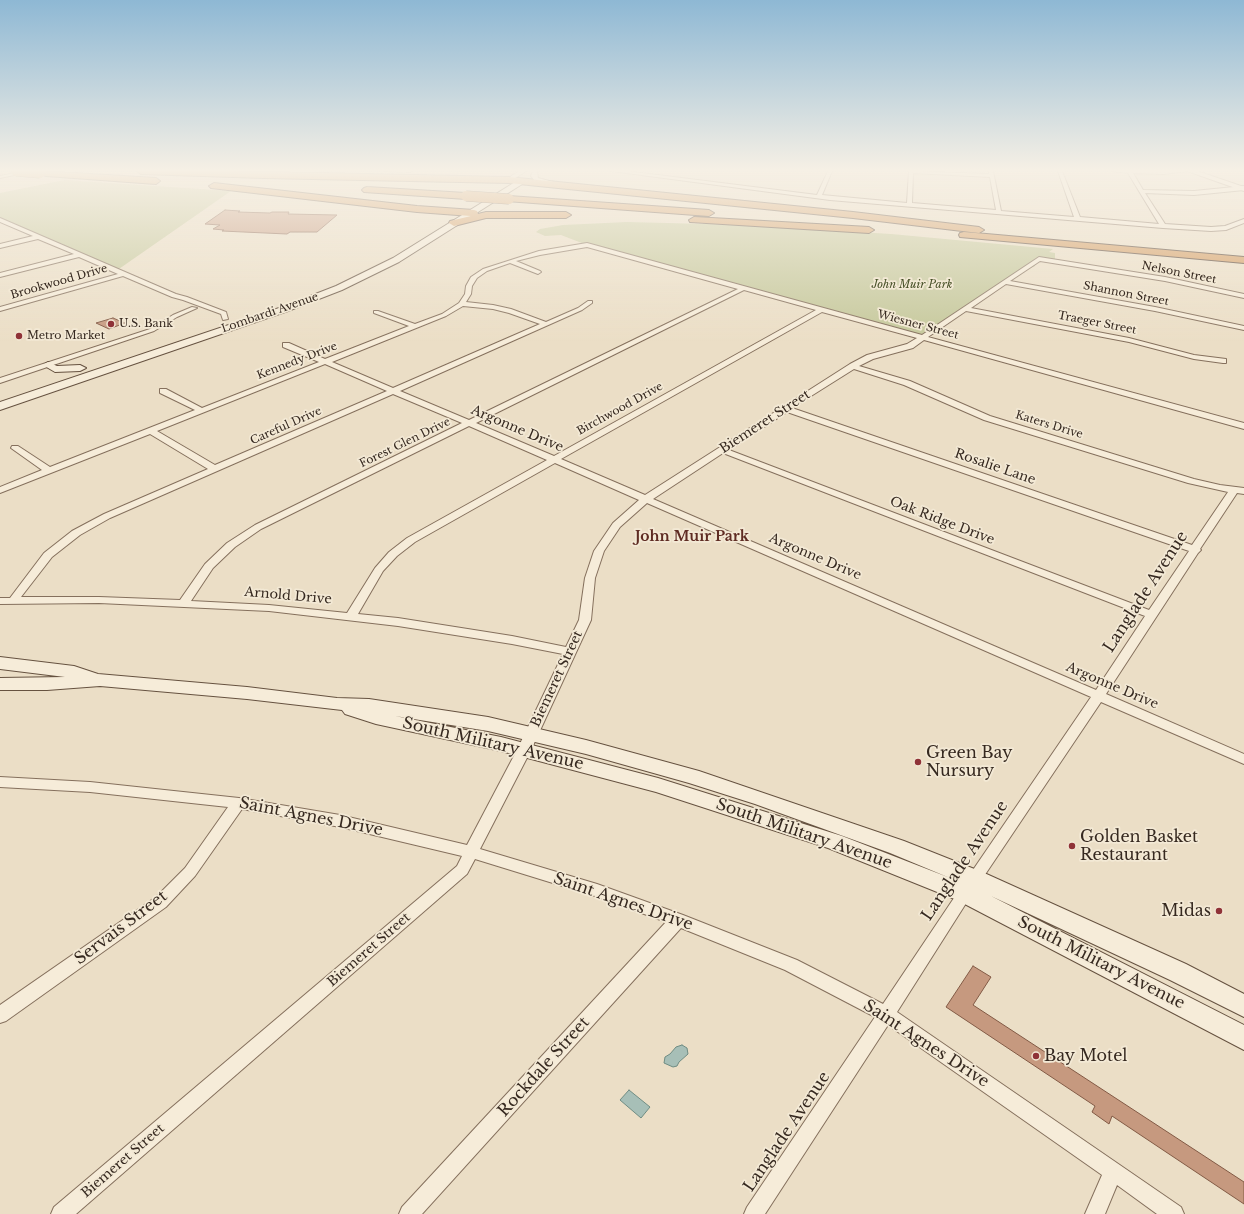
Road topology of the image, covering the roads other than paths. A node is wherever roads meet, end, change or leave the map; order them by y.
1 (17, 228) edge
2 (437, 228) edge
3 (834, 228) edge
4 (873, 228) edge
5 (952, 228) edge
6 (964, 228) edge
7 (1189, 228) edge
8 (1219, 228) edge
9 (878, 230) dead end
10 (979, 230) junction
11 (925, 234) dead end
12 (967, 236) junction
13 (38, 237) junction
14 (0, 246) edge
15 (1244, 252) edge
16 (79, 254) junction
17 (1039, 258) joint
18 (510, 260) junction
19 (1244, 260) edge
20 (538, 272) dead end
21 (124, 274) junction
22 (0, 275) edge
23 (1004, 282) junction
24 (744, 288) junction
25 (174, 296) junction
26 (1244, 296) edge
27 (590, 302) dead end
28 (462, 304) junction
29 (194, 308) junction
30 (965, 308) junction
31 (0, 309) edge
32 (821, 310) junction
33 (376, 312) dead end
34 (232, 320) junction
35 (546, 324) junction
36 (414, 326) junction
37 (1244, 328) edge
38 (922, 338) junction
39 (286, 345) dead end
40 (1223, 361) dead end
41 (324, 362) junction
42 (853, 366) junction
43 (52, 367) junction
44 (80, 368) junction
45 (46, 379) junction
46 (0, 381) edge
47 (163, 391) dead end
48 (393, 391) junction
49 (0, 395) edge
50 (0, 406) edge
51 (786, 409) junction
52 (200, 410) junction
53 (468, 424) junction
54 (1244, 426) edge
55 (149, 430) junction
56 (15, 448) dead end
57 (722, 450) junction
58 (553, 460) junction
59 (215, 469) junction
60 (48, 470) junction
61 (0, 490) edge
62 (1239, 490) edge
63 (646, 499) junction
64 (1196, 550) junction
65 (0, 601) edge
66 (13, 601) junction
67 (184, 603) junction
68 (1152, 615) junction
69 (351, 616) junction
70 (571, 652) junction
71 (0, 664) edge
72 (100, 680) junction
73 (0, 684) edge
74 (1099, 696) junction
75 (528, 742) junction
76 (1244, 758) edge
77 (0, 782) edge
78 (239, 803) junction
79 (471, 852) junction
80 (969, 886) junction
81 (678, 920) junction
82 (1244, 1006) edge
83 (886, 1014) junction
84 (0, 1015) edge
85 (1244, 1038) edge
86 (1113, 1171) junction
87 (62, 1214) edge
88 (409, 1214) edge
89 (754, 1214) edge
90 (1095, 1214) edge
91 (1174, 1214) edge

1 - 13 street
2 - 34 main road, Lombardi Avenue
3 - 9 highway
4 - 12 highway
5 - 10 highway
6 - 10 highway
7 - 8 street
10 - 15 highway
11 - 12 highway
12 - 19 highway
13 - 14 street
13 - 16 street
16 - 21 street
16 - 22 street
17 - 23 street, Biemeret Street
17 - 26 street, Nelson Street
18 - 20 street
18 - 24 street, Wiesner Street
18 - 28 street
21 - 25 street
21 - 31 street, Brookwood Drive
23 - 30 street, Biemeret Street
23 - 37 street, Shannon Street
24 - 32 street, Wiesner Street
24 - 53 street, Forest Glen Drive
25 - 29 street
25 - 34 street
27 - 35 street, Careful Drive
28 - 35 street
28 - 36 street, Kennedy Drive
29 - 34 street
29 - 43 street
30 - 38 street, Biemeret Street
30 - 40 street, Traeger Street
32 - 38 street, Wiesner Street
32 - 58 street, Birchwood Drive
33 - 36 street
34 - 44 main road, Lombardi Avenue
34 - 50 main road, Lombardi Avenue
35 - 48 street, Careful Drive
36 - 41 street, Kennedy Drive
38 - 42 street, Biemeret Street
38 - 54 street, Wiesner Street
39 - 41 street, Argonne Drive
41 - 48 street, Argonne Drive
41 - 52 street, Kennedy Drive
42 - 51 street, Biemeret Street
42 - 62 street, Katers Drive
43 - 44 main road
43 - 45 main road
43 - 46 street
44 - 45 main road, Lombardi Avenue
45 - 49 main road, Lombardi Avenue
47 - 52 street
48 - 53 street, Argonne Drive
48 - 59 street, Careful Drive
51 - 57 street, Biemeret Street
51 - 64 street, Rosalie Lane
52 - 55 street, Kennedy Drive
53 - 58 street, Argonne Drive
53 - 67 street, Forest Glen Drive
55 - 59 street
55 - 60 street, Kennedy Drive
56 - 60 street
57 - 63 street, Biemeret Street
57 - 68 street, Oak Ridge Drive
58 - 63 street, Argonne Drive
58 - 69 street, Birchwood Drive
59 - 66 street, Careful Drive
60 - 61 street, Kennedy Drive
62 - 64 street, Langlade Avenue
63 - 70 street, Biemeret Street
63 - 74 street, Argonne Drive
64 - 68 street, Langlade Avenue
65 - 66 street, Arnold Drive
66 - 67 street, Arnold Drive
67 - 69 street, Arnold Drive
68 - 74 street, Langlade Avenue
69 - 70 street, Arnold Drive
70 - 75 street, Biemeret Street
71 - 72 main road, South Military Avenue
72 - 73 main road, South Military Avenue
72 - 75 main road, South Military Avenue
74 - 76 street, Argonne Drive
74 - 80 street, Langlade Avenue
75 - 79 street, Biemeret Street
75 - 80 main road, South Military Avenue
77 - 78 street, Saint Agnes Drive
78 - 79 street, Saint Agnes Drive
78 - 84 street, Servais Street
79 - 81 street, Saint Agnes Drive
79 - 87 street, Biemeret Street
80 - 82 main road, South Military Avenue
80 - 83 street, Langlade Avenue
80 - 85 main road, South Military Avenue
81 - 83 street, Saint Agnes Drive
81 - 88 street, Rockdale Street
83 - 86 street, Saint Agnes Drive
83 - 89 street, Langlade Avenue
86 - 90 street
86 - 91 street, Saint Agnes Drive

